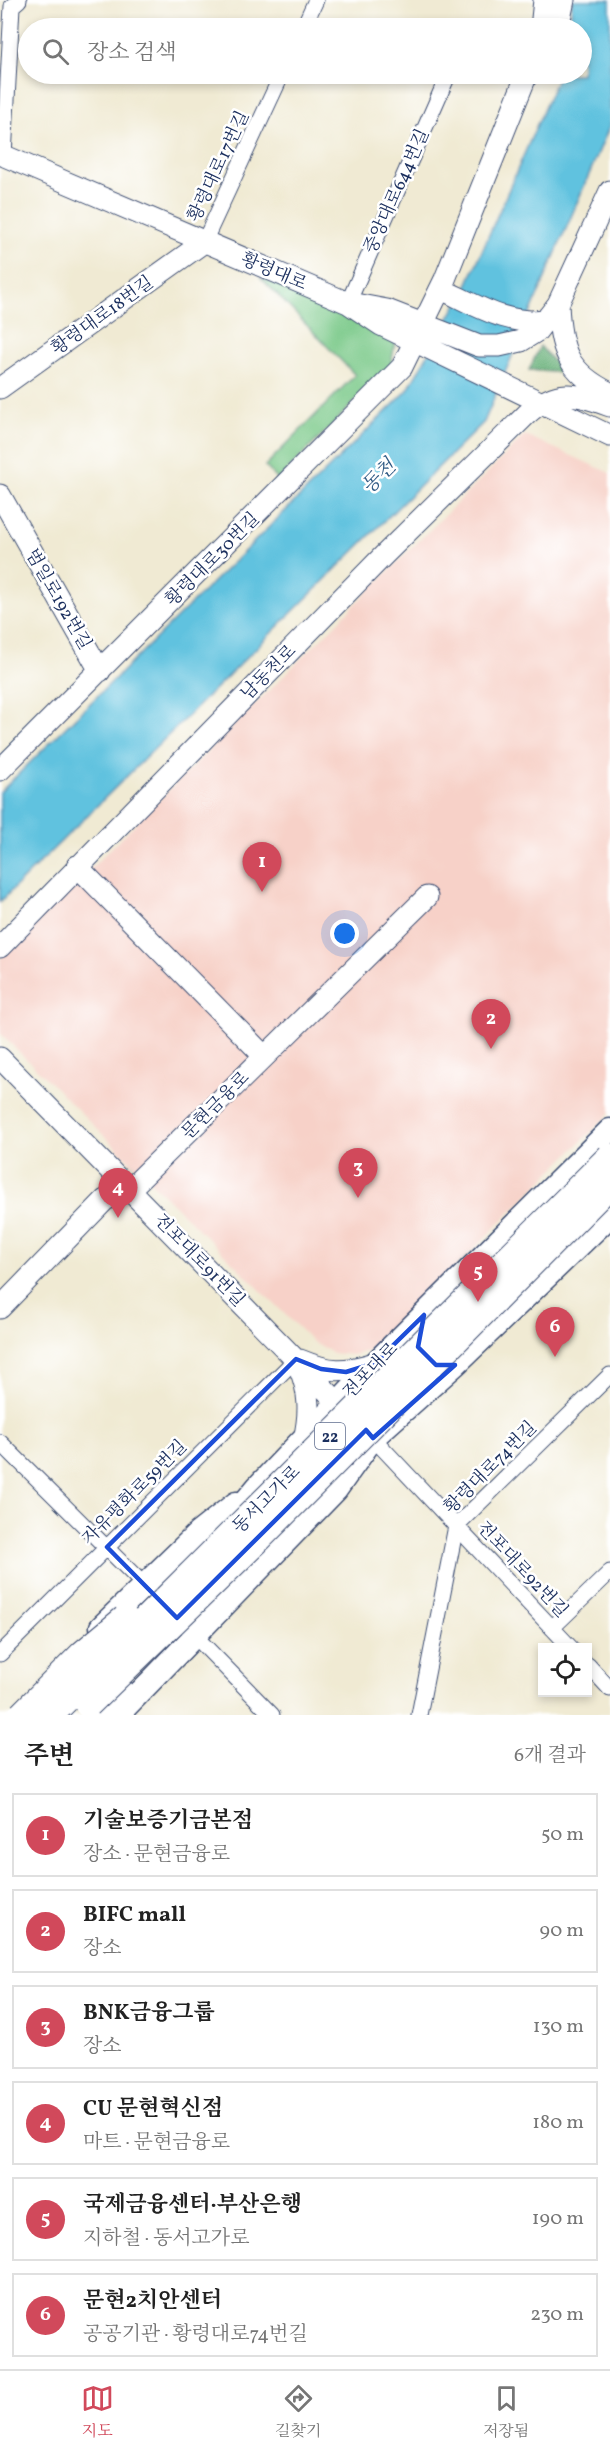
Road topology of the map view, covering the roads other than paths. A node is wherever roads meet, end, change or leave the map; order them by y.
1 (316, 0) edge
2 (544, 0) edge
3 (564, 0) edge
4 (12, 2) edge
5 (308, 18) edge
6 (542, 18) edge
7 (560, 18) edge
8 (277, 84) edge
9 (444, 84) edge
10 (523, 84) edge
11 (537, 84) edge
12 (4, 160) edge
13 (482, 191) junction
14 (609, 195) edge
15 (204, 242) junction
16 (447, 292) junction
17 (348, 303) junction
18 (546, 315) junction
19 (421, 333) junction
20 (0, 388) edge
21 (610, 393) edge
22 (540, 403) junction
23 (610, 406) edge
24 (610, 436) edge
25 (0, 495) edge
26 (100, 671) junction
27 (0, 770) edge
28 (77, 866) junction
29 (427, 897) dead end
30 (0, 947) edge
31 (264, 1056) junction
32 (0, 1058) edge
33 (610, 1130) edge
34 (610, 1157) edge
35 (610, 1184) edge
36 (130, 1189) junction
37 (610, 1216) edge
38 (0, 1308) edge
39 (424, 1315) junction
40 (296, 1359) junction
41 (375, 1363) junction
42 (455, 1365) junction
43 (610, 1375) edge
44 (339, 1403) junction
45 (373, 1438) junction
46 (304, 1440) junction
47 (0, 1442) edge
48 (456, 1526) junction
49 (247, 1534) junction
50 (107, 1547) junction
51 (610, 1572) edge
52 (149, 1590) junction
53 (552, 1628) junction
54 (188, 1629) junction
55 (567, 1643) edge
56 (0, 1654) edge
57 (592, 1669) edge
58 (610, 1689) edge
59 (12, 1715) edge
60 (22, 1715) edge
61 (33, 1715) edge
62 (50, 1715) edge
63 (76, 1715) edge
64 (85, 1715) edge
65 (99, 1715) edge
66 (118, 1715) edge
67 (272, 1715) edge
68 (419, 1715) edge

1 - 5 street
2 - 6 main road
3 - 7 main road
4 - 12 street
8 - 15 street, 황령대로17번길
9 - 17 street, 중앙대로644번길
10 - 13 main road
11 - 13 main road
12 - 15 main road, 황령대로
13 - 16 main road
14 - 18 main road
15 - 17 main road, 황령대로
15 - 20 main road, 황령대로18번길
16 - 18 main road
16 - 19 main road
17 - 19 main road, 황령대로
18 - 19 main road
18 - 21 main road
19 - 22 main road, 황령대로
19 - 26 main road, 황령대로30번길
22 - 23 main road
22 - 24 main road, 황령대로
22 - 28 main road, 남동천로
25 - 26 main road, 범일로192번길
26 - 27 main road, 황령대로30번길
28 - 30 main road, 남동천로
28 - 31 main road
29 - 31 main road, 문현금융로
31 - 36 main road, 문현금융로
32 - 36 main road, 전포대로91번길
33 - 39 main road, 전포대로
34 - 49 highway, 동서고가로 / 22, bridge
35 - 49 highway, 동서고가로 / 22, bridge
36 - 38 main road, 문현금융로
36 - 40 main road, 전포대로91번길
37 - 42 main road
39 - 41 main road, 전포대로
39 - 42 main road
40 - 41 main road
40 - 44 main road, 전포대로91번길
40 - 46 main road
40 - 50 street, 자유평화로59번길
41 - 44 main road, 전포대로
42 - 45 main road
43 - 48 street, 황령대로74번길
44 - 45 main road, 전포대로91번길
44 - 46 main road, 전포대로
45 - 48 street, 전포대로92번길
45 - 54 main road
46 - 52 main road, 전포대로
47 - 50 street
48 - 53 street, 전포대로92번길
48 - 68 street, 황령대로74번길
49 - 60 highway, bridge
49 - 62 highway, 동서고가로 / 22, bridge
49 - 63 highway, 동서고가로 / 22, bridge
49 - 65 highway, bridge
50 - 52 street
50 - 56 street, 자유평화로59번길
51 - 53 street
52 - 54 street
52 - 59 main road
52 - 61 main road, 전포대로
53 - 55 street, 전포대로92번길
54 - 64 main road
54 - 66 main road
54 - 67 street
57 - 58 street

